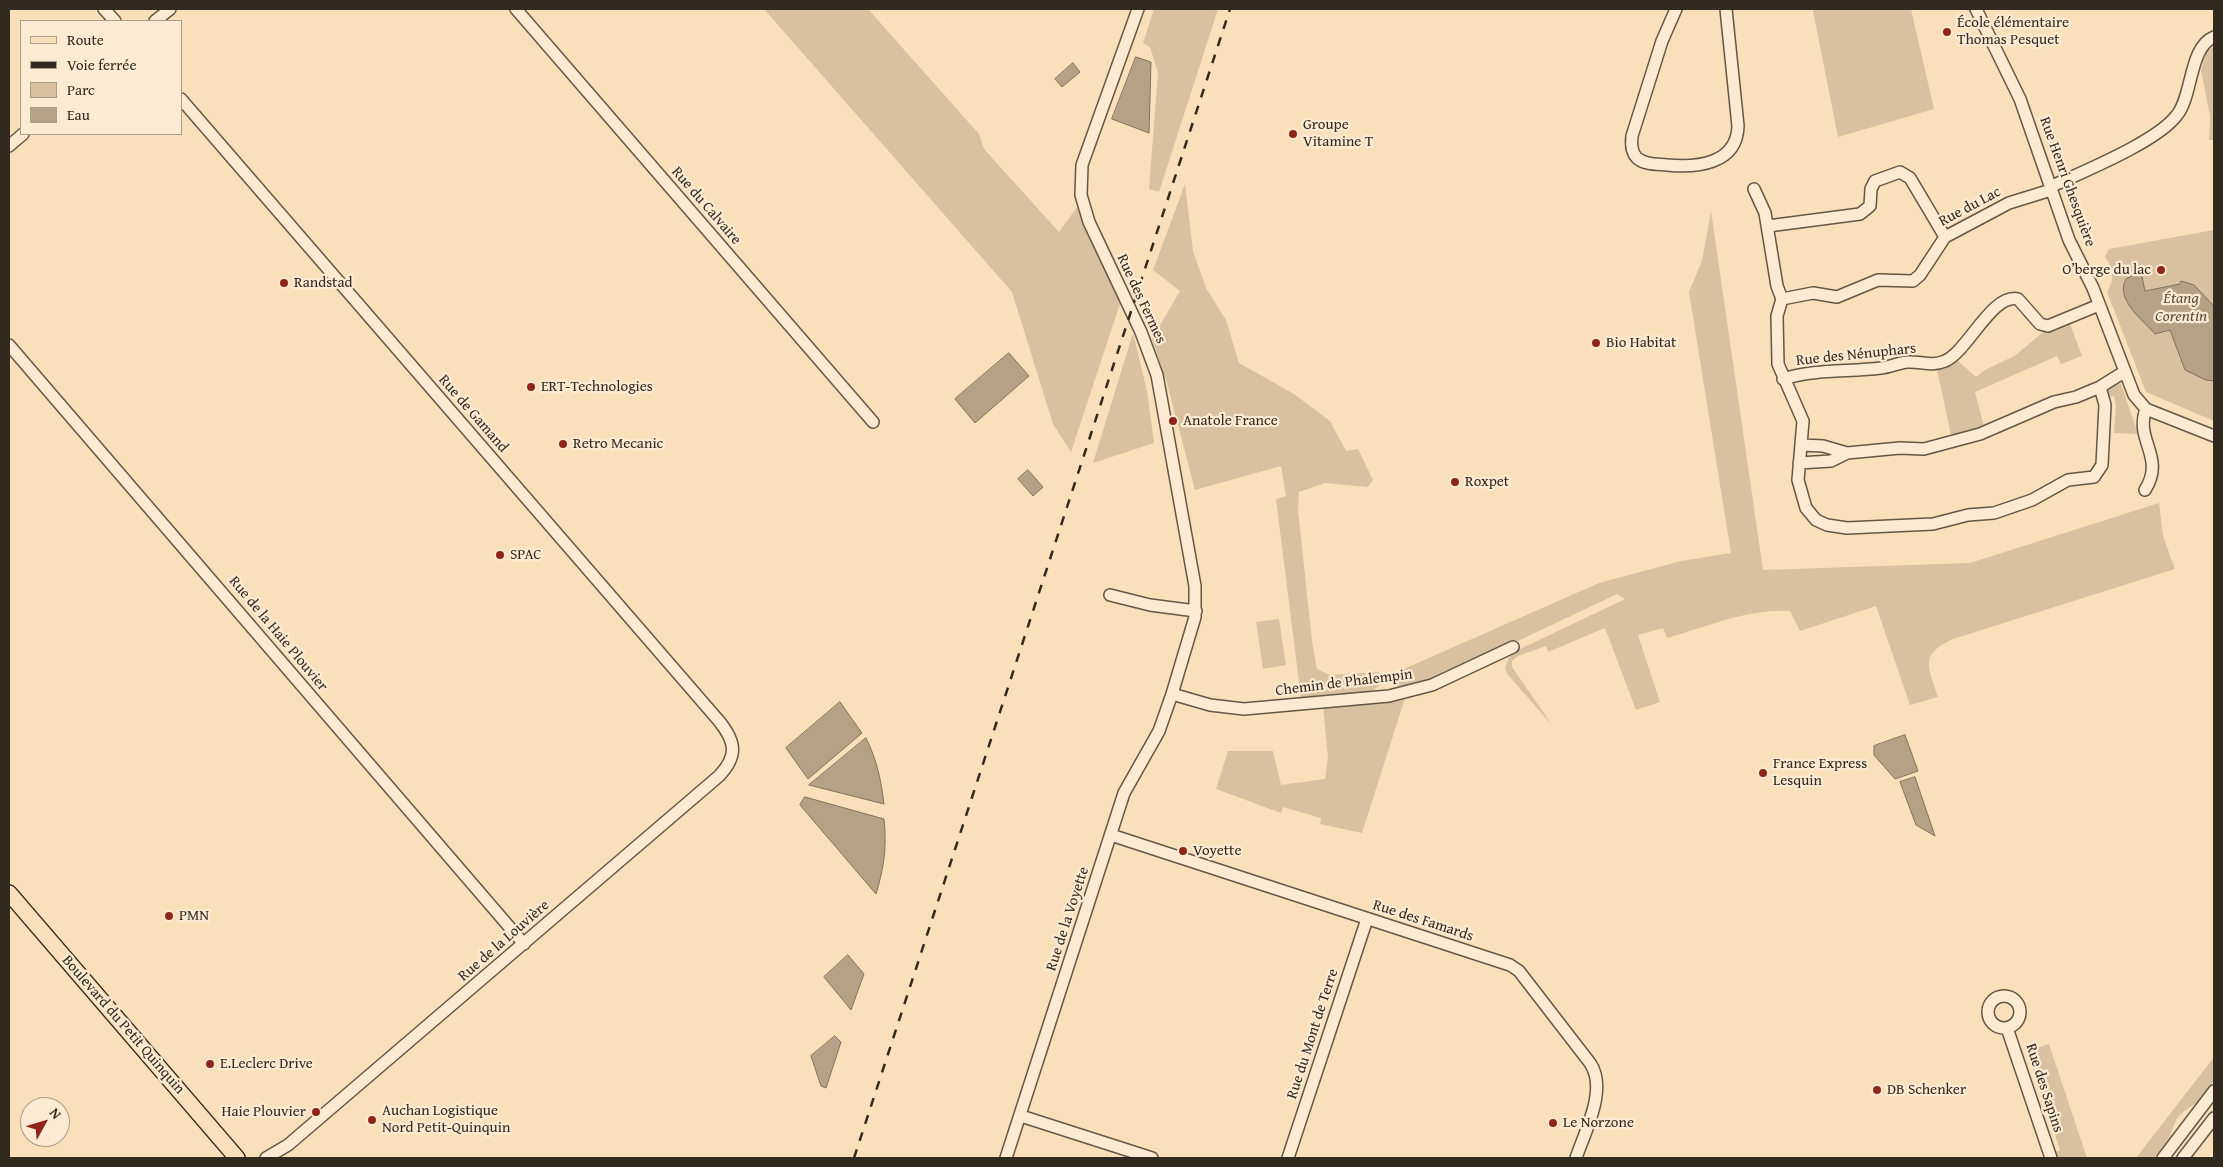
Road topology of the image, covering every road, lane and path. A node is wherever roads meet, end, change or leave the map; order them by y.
1 (104, 9) edge
2 (170, 9) edge
3 (516, 9) edge
4 (1138, 9) edge
5 (1676, 9) edge
6 (1726, 9) edge
7 (1976, 9) edge
8 (114, 20) edge
9 (156, 20) edge
10 (2214, 37) edge
11 (182, 100) edge
12 (22, 135) edge
13 (9, 146) edge
14 (2051, 188) junction
15 (1754, 189) dead end
16 (1768, 226) junction
17 (1944, 237) junction
18 (1782, 299) junction
19 (2100, 305) junction
20 (9, 345) edge
21 (2124, 372) junction
22 (1783, 379) junction
23 (2100, 387) junction
24 (2146, 408) junction
25 (873, 422) dead end
26 (2214, 436) edge
27 (1802, 445) junction
28 (1847, 453) junction
29 (1799, 463) junction
30 (2145, 490) dead end
31 (1110, 595) dead end
32 (1196, 611) junction
33 (1513, 648) dead end
34 (1172, 694) junction
35 (732, 754) joint
36 (1111, 835) junction
37 (9, 893) edge
38 (9, 907) edge
39 (1366, 919) junction
40 (524, 944) junction
41 (2008, 1028) dead end
42 (2214, 1091) edge
43 (1021, 1116) junction
44 (2214, 1118) edge
45 (288, 1145) junction
46 (225, 1158) edge
47 (237, 1158) edge
48 (266, 1158) edge
49 (277, 1158) edge
50 (1006, 1158) edge
51 (1152, 1158) edge
52 (1288, 1158) edge
53 (1576, 1158) edge
54 (2051, 1158) edge
55 (2163, 1158) edge
56 (2183, 1158) edge

1 - 8 street
2 - 9 street
3 - 25 street, Rue du Calvaire
4 - 32 street, Rue des Fermes
5 - 6 street
7 - 14 street, Rue Henri Ghesquière
10 - 14 street, Rue du Lac
11 - 35 street, Rue de Gamand
12 - 13 street
14 - 17 street, Rue du Lac
14 - 19 street, Rue Henri Ghesquière
15 - 16 street
16 - 17 street
16 - 18 street
17 - 18 street, Rue du Lac
18 - 22 street
19 - 21 street, Rue Henri Ghesquière
19 - 22 street, Rue des Nénuphars
20 - 40 street, Rue de la Haie Plouvier
21 - 23 street
21 - 24 street, Rue Henri Ghesquière
22 - 27 street
23 - 28 street
23 - 29 street
24 - 26 street
24 - 30 street
27 - 28 street
27 - 29 street
28 - 29 street
31 - 32 street
32 - 34 street, Rue des Fermes
33 - 34 street, Chemin de Phalempin
34 - 36 street, Rue de la Voyette
35 - 40 street, Rue de la Louvière
36 - 39 street, Rue des Famards
36 - 43 street, Rue de la Voyette
37 - 47 main road, Boulevard du Petit Quinquin
38 - 46 main road, Boulevard du Petit Quinquin
39 - 52 street, Rue du Mont de Terre
39 - 53 street, Rue des Famards
40 - 45 street, Rue de la Louvière
41 - 54 street, Rue des Sapins
42 - 55 street
43 - 50 street, Rue de la Voyette
43 - 51 street
44 - 56 street
45 - 48 street, Rue de la Louvière
45 - 49 street, Rue de la Louvière

